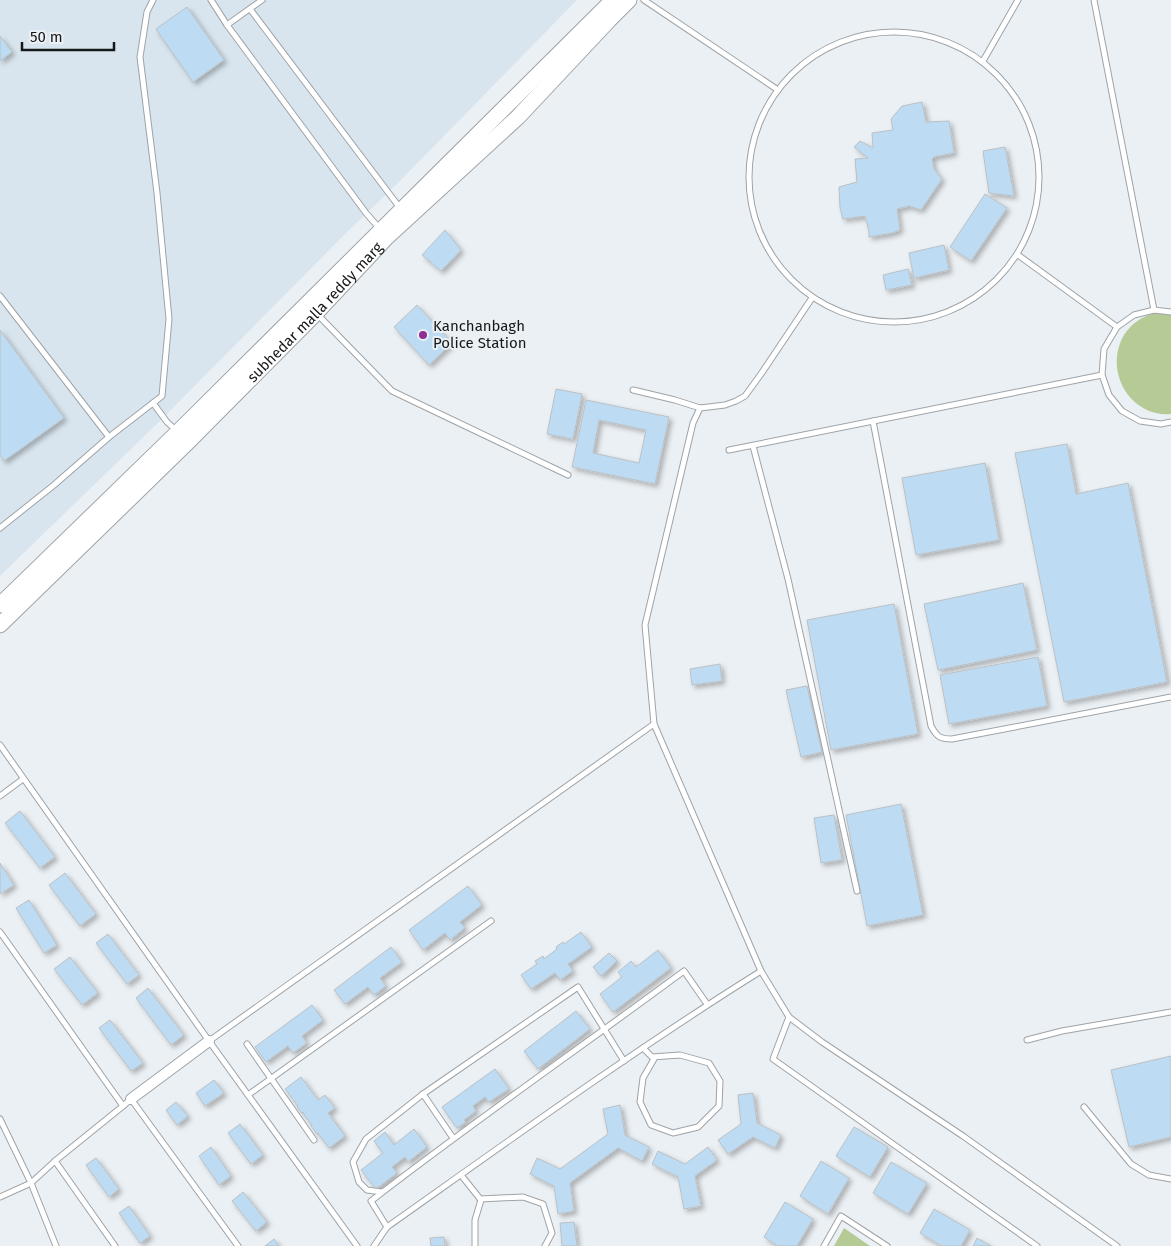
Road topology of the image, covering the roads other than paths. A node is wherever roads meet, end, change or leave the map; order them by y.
1 (153, 0) edge
2 (211, 0) edge
3 (262, 0) edge
4 (629, 0) edge
5 (644, 0) edge
6 (1018, 0) edge
7 (1094, 0) edge
8 (250, 9) junction
9 (606, 9) edge
10 (227, 25) junction
11 (983, 61) junction
12 (778, 90) junction
13 (405, 214) junction
14 (384, 234) junction
15 (1018, 255) junction
16 (0, 296) edge
17 (812, 298) junction
18 (1154, 310) junction
19 (1171, 312) edge
20 (316, 313) junction
21 (1117, 327) junction
22 (1102, 375) junction
23 (633, 390) dead end
24 (153, 402) junction
25 (700, 408) junction
26 (873, 421) junction
27 (1171, 422) edge
28 (178, 432) junction
29 (109, 437) junction
30 (753, 446) junction
31 (729, 450) dead end
32 (568, 475) dead end
33 (0, 528) edge
34 (0, 605) edge
35 (0, 625) edge
36 (1171, 697) edge
37 (654, 724) junction
38 (0, 745) edge
39 (23, 779) junction
40 (0, 796) edge
41 (856, 891) dead end
42 (491, 922) dead end
43 (0, 932) edge
44 (761, 971) junction
45 (707, 1004) junction
46 (1171, 1012) edge
47 (789, 1018) junction
48 (605, 1030) junction
49 (1027, 1040) dead end
50 (209, 1042) junction
51 (247, 1044) dead end
52 (643, 1048) junction
53 (652, 1057) junction
54 (624, 1060) junction
55 (271, 1078) junction
56 (423, 1094) junction
57 (248, 1095) junction
58 (127, 1103) junction
59 (1084, 1107) dead end
60 (0, 1119) edge
61 (453, 1138) junction
62 (314, 1140) dead end
63 (55, 1161) junction
64 (461, 1175) junction
65 (1171, 1179) edge
66 (31, 1183) junction
67 (382, 1192) junction
68 (0, 1197) edge
69 (480, 1199) junction
70 (387, 1227) junction
71 (56, 1246) edge
72 (115, 1246) edge
73 (238, 1246) edge
74 (357, 1246) edge
75 (374, 1246) edge
76 (475, 1246) edge
77 (544, 1246) edge
78 (824, 1246) edge
79 (887, 1246) edge
80 (1037, 1246) edge
81 (1117, 1246) edge

1 - 24 lane
2 - 10 lane
3 - 8 lane
4 - 9 main road, subhedar malla reddy marg
5 - 12 lane
6 - 11 lane
7 - 18 lane
8 - 10 lane
8 - 13 lane
9 - 13 main road, subhedar malla reddy marg
10 - 14 lane
11 - 12 lane
11 - 15 lane
12 - 17 lane
13 - 14 main road, subhedar malla reddy marg
14 - 20 main road, subhedar malla reddy marg
14 - 28 main road, subhedar malla reddy marg
15 - 17 lane
15 - 21 lane
16 - 29 lane
17 - 25 lane
18 - 19 lane
18 - 21 lane
20 - 32 lane
20 - 35 main road, subhedar malla reddy marg
21 - 22 lane
22 - 26 lane
22 - 27 lane
23 - 25 lane
24 - 28 lane
24 - 29 lane
25 - 37 lane
26 - 30 lane
26 - 36 lane
28 - 34 main road, subhedar malla reddy marg
29 - 33 lane
30 - 31 lane
30 - 41 lane
37 - 44 lane
37 - 50 lane
38 - 39 lane
39 - 40 lane
39 - 50 lane
42 - 55 lane
43 - 58 lane
44 - 45 lane
44 - 47 lane
45 - 48 lane
45 - 52 lane
46 - 49 lane
47 - 80 lane
47 - 81 lane
48 - 54 lane
48 - 56 lane
48 - 61 lane
50 - 57 lane
50 - 58 street
51 - 55 lane
52 - 53 lane
52 - 54 lane
53 - 53 lane
54 - 64 lane
55 - 57 lane
55 - 62 lane
56 - 61 lane
56 - 67 lane
57 - 74 lane
58 - 63 lane
58 - 73 lane
59 - 65 lane
60 - 66 lane
61 - 67 lane
63 - 66 lane
63 - 72 lane
64 - 69 lane
64 - 70 lane
66 - 68 lane
66 - 71 lane
67 - 70 lane
69 - 76 lane
69 - 77 lane
70 - 75 lane
78 - 79 lane

